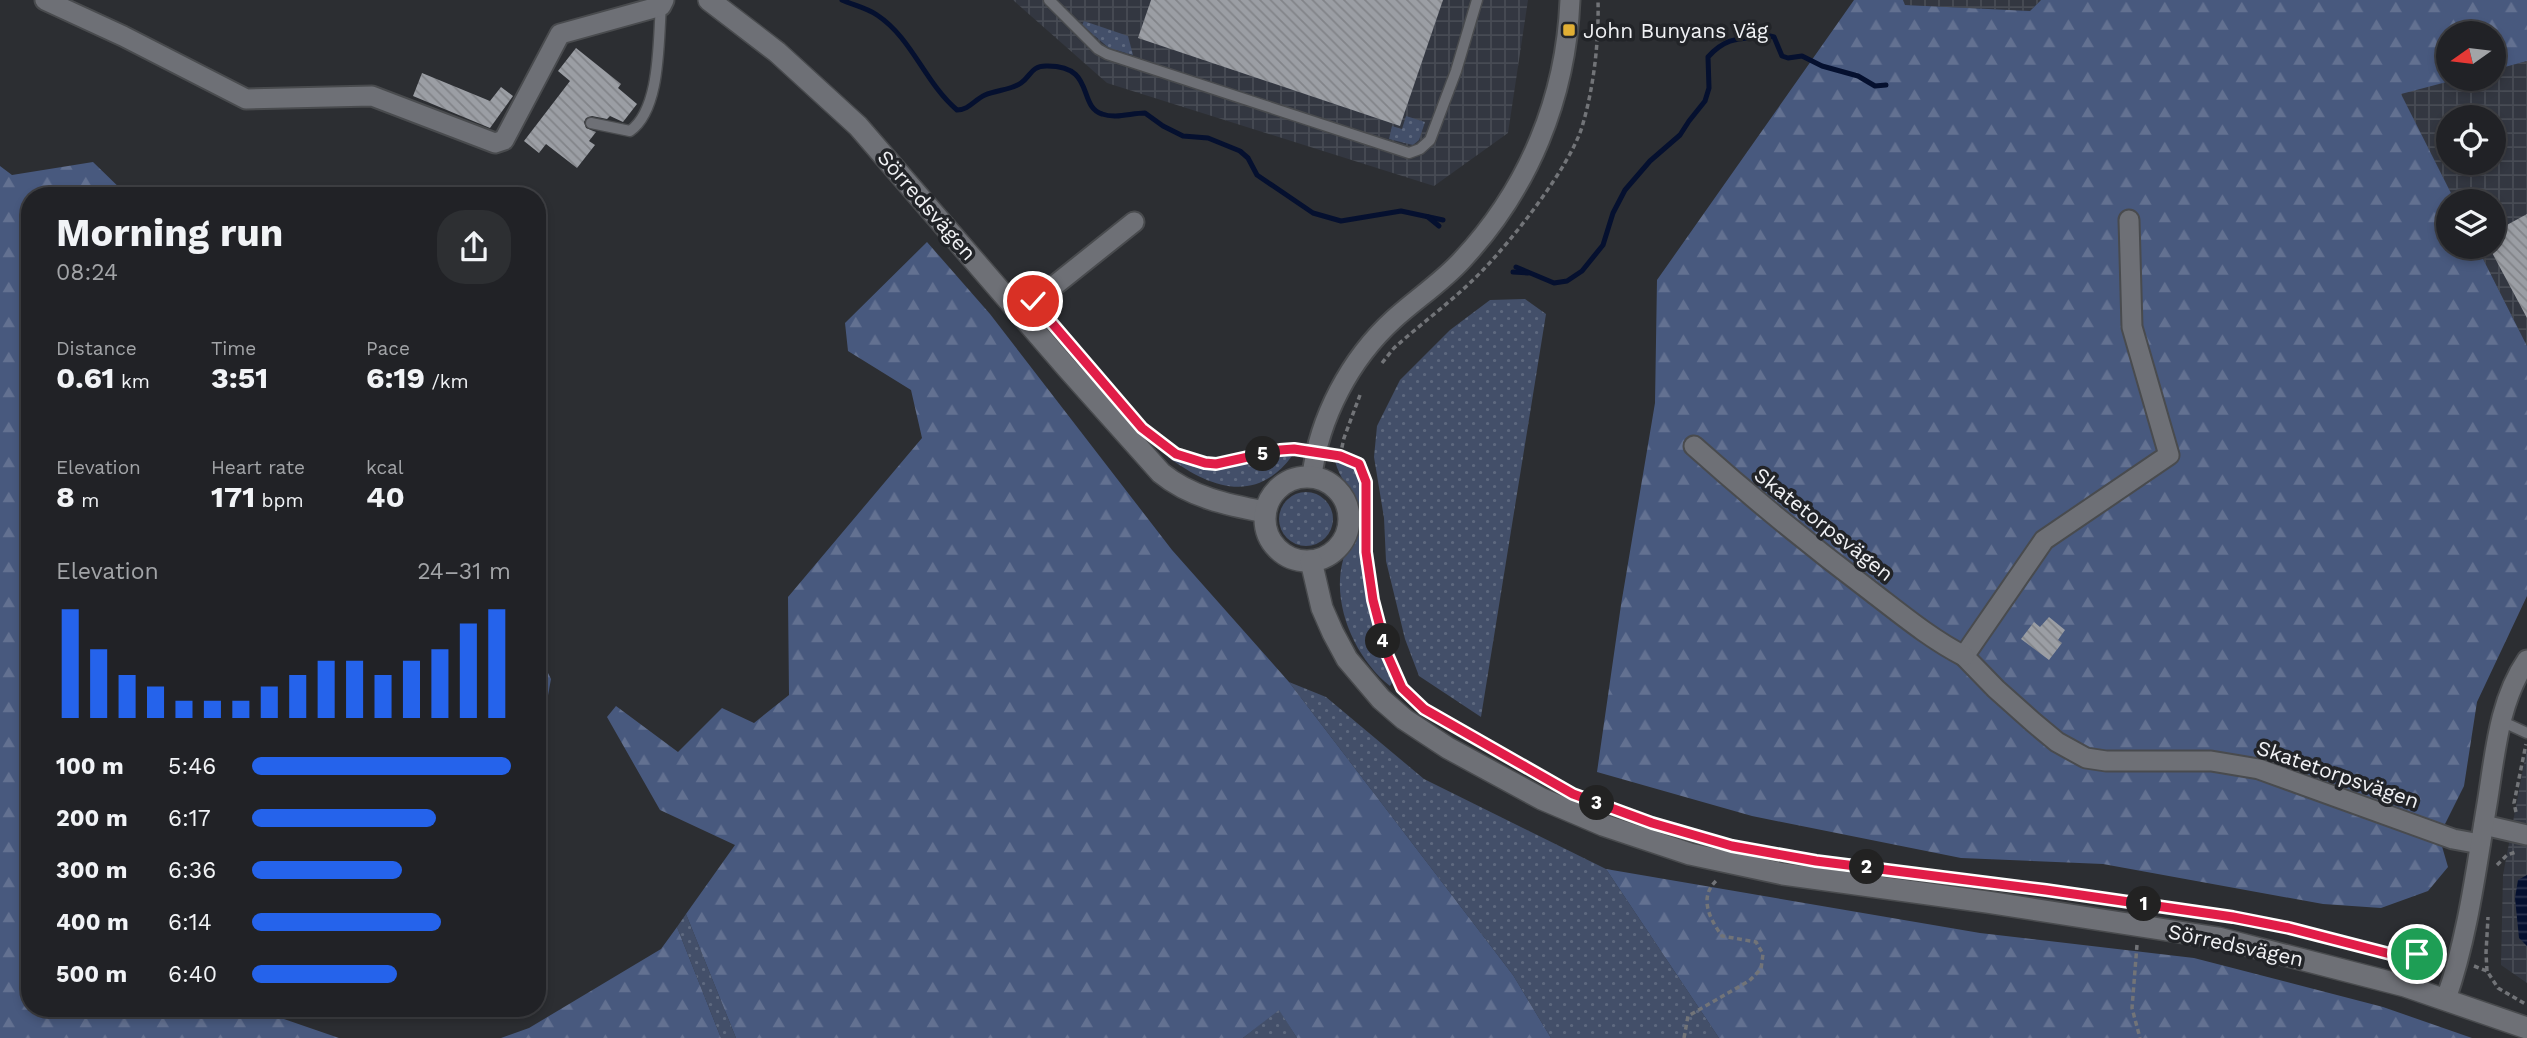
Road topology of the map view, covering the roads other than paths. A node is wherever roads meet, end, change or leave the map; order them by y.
1 (46, 0) edge
2 (709, 0) edge
3 (1049, 0) edge
4 (1478, 0) edge
5 (1570, 0) edge
6 (663, 3) edge
7 (591, 122) dead end
8 (2129, 220) dead end
9 (1134, 222) dead end
10 (1020, 313) junction
11 (1694, 446) dead end
12 (1312, 477) junction
13 (1265, 512) junction
14 (1311, 561) junction
15 (1965, 656) junction
16 (2527, 660) edge
17 (2501, 721) junction
18 (2527, 733) edge
19 (2484, 825) junction
20 (2526, 842) edge
21 (2480, 844) junction
22 (2446, 999) junction
23 (2527, 1028) edge

1 - 6 street
2 - 10 street, Sörredsvägen
3 - 4 lane
5 - 12 street
6 - 7 lane
8 - 15 street
9 - 10 street
10 - 13 street, Sörredsvägen
11 - 15 street, Skatetorpsvägen
12 - 13 street
12 - 14 street
13 - 14 street
14 - 22 street, Sörredsvägen
15 - 21 street, Skatetorpsvägen
16 - 17 street
17 - 18 lane
17 - 19 street
19 - 20 street
19 - 21 street
21 - 22 street
22 - 23 street, Sörredsvägen

